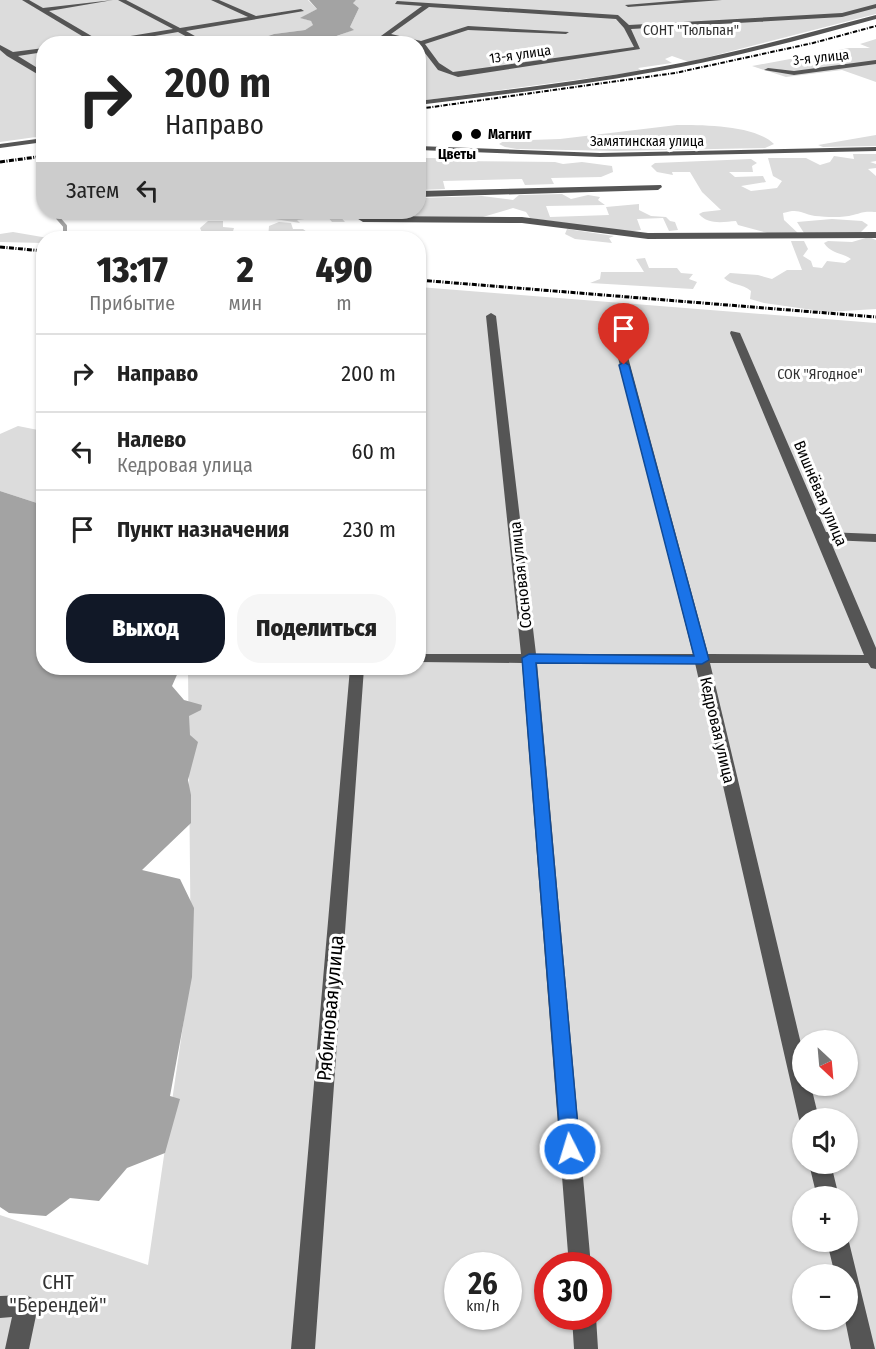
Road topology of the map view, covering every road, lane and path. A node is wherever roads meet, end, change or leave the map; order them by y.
1 (25, 0) edge
2 (110, 0) edge
3 (121, 0) edge
4 (214, 0) edge
5 (718, 0) edge
6 (869, 0) edge
7 (397, 3) dead end
8 (428, 5) junction
9 (628, 5) dead end
10 (876, 6) edge
11 (43, 10) junction
12 (302, 10) dead end
13 (876, 17) edge
14 (256, 19) junction
15 (267, 22) dead end
16 (627, 27) junction
17 (180, 30) junction
18 (566, 32) dead end
19 (384, 35) joint
20 (86, 36) edge
21 (142, 36) edge
22 (191, 36) edge
23 (389, 36) edge
24 (426, 41) edge
25 (0, 47) edge
26 (426, 50) edge
27 (36, 51) edge
28 (13, 55) junction
29 (0, 57) edge
30 (876, 62) edge
31 (768, 70) dead end
32 (36, 71) edge
33 (426, 102) edge
34 (36, 141) edge
35 (0, 146) edge
36 (426, 148) edge
37 (876, 149) edge
38 (658, 187) dead end
39 (426, 194) edge
40 (363, 219) edge
41 (876, 235) edge
42 (491, 316) dead end
43 (735, 333) dead end
44 (619, 342) dead end
45 (821, 536) junction
46 (876, 538) edge
47 (426, 658) edge
48 (529, 658) junction
49 (702, 660) junction
50 (875, 662) edge
51 (356, 675) edge
52 (806, 1108) edge
53 (579, 1252) edge
54 (0, 1307) edge
55 (858, 1327) edge
56 (585, 1330) edge
57 (17, 1349) edge
58 (303, 1349) edge
59 (586, 1349) edge
60 (863, 1349) edge

1 - 11 street
2 - 11 street
3 - 17 street
4 - 14 street
5 - 9 street
6 - 10 street
7 - 8 street
8 - 16 street
8 - 19 street
10 - 16 street
11 - 20 street
12 - 14 street
13 - 33 street
14 - 15 street
14 - 17 street
16 - 26 street, 13-я улица
17 - 21 street
17 - 22 street
18 - 24 street, 13-я улица
19 - 23 street, 13-я улица
25 - 28 street
27 - 28 street
28 - 29 street
28 - 32 street
30 - 31 street, 3-я улица
34 - 35 street
36 - 37 street, Замятинская улица
38 - 39 street
40 - 41 street
42 - 48 street, Сосновая улица
43 - 45 street, Вишнёвая улица
44 - 49 street, Кедровая улица
45 - 46 street
45 - 50 street, Вишнёвая улица
47 - 48 street
48 - 49 street
48 - 53 street, Сосновая улица
49 - 50 street
49 - 52 street, Кедровая улица
51 - 58 street, Рябиновая улица
54 - 57 street
55 - 60 street
56 - 59 street

